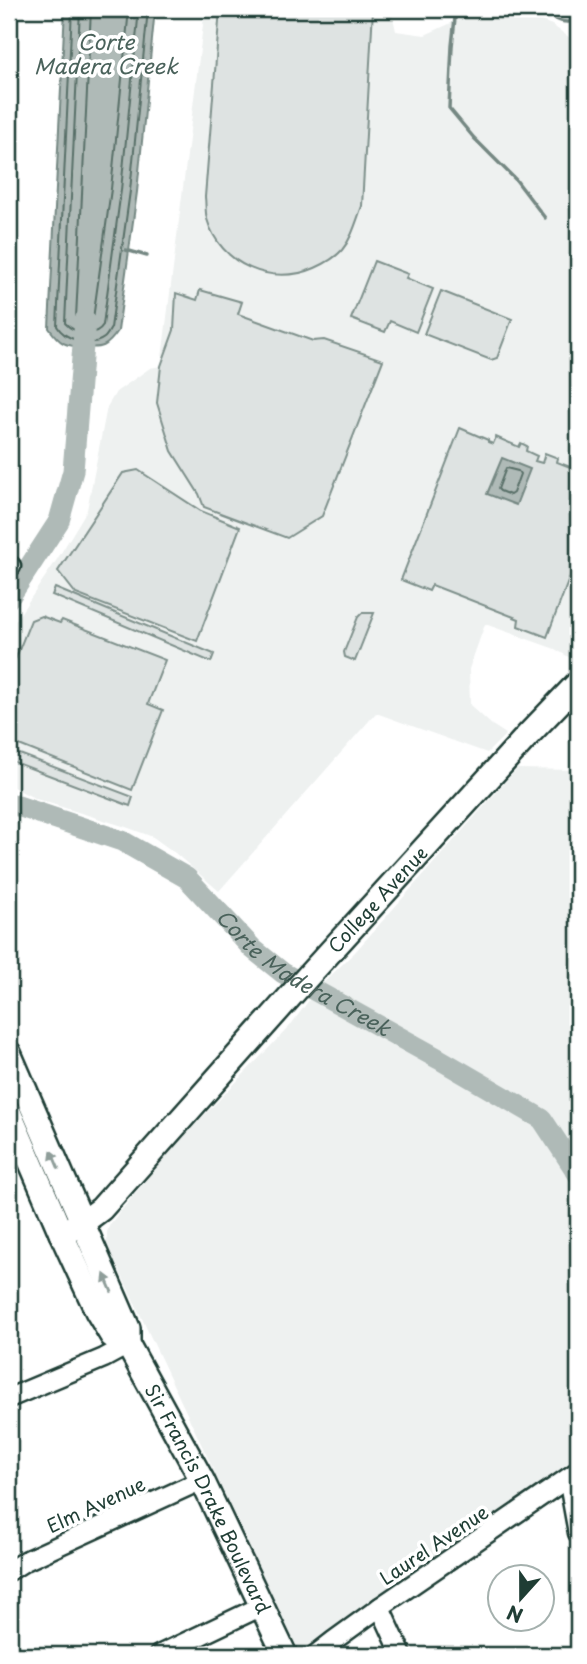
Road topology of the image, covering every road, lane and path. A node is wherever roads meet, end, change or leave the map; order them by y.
1 (578, 683) edge
2 (9, 1053) edge
3 (11, 1127) edge
4 (82, 1223) junction
5 (61, 1233) junction
6 (128, 1345) junction
7 (9, 1398) edge
8 (573, 1474) edge
9 (202, 1480) junction
10 (578, 1533) edge
11 (9, 1571) edge
12 (262, 1606) junction
13 (380, 1607) junction
14 (159, 1655) edge
15 (285, 1655) edge
16 (315, 1655) edge
17 (402, 1655) edge

1 - 4 main road, College Avenue
4 -> 2 main road, Sir Francis Drake Boulevard
3 - 5 main road, Sir Francis Drake Boulevard
4 - 5 main road, College Avenue
6 -> 4 main road, Sir Francis Drake Boulevard
5 - 6 main road, Sir Francis Drake Boulevard
6 - 7 street
6 - 9 main road, Sir Francis Drake Boulevard
8 - 10 street
8 - 13 street, Laurel Avenue
9 - 11 street, Elm Avenue
9 - 12 main road, Sir Francis Drake Boulevard
12 - 14 street
12 - 15 main road, Sir Francis Drake Boulevard
13 - 16 street, Laurel Avenue
13 - 17 street

